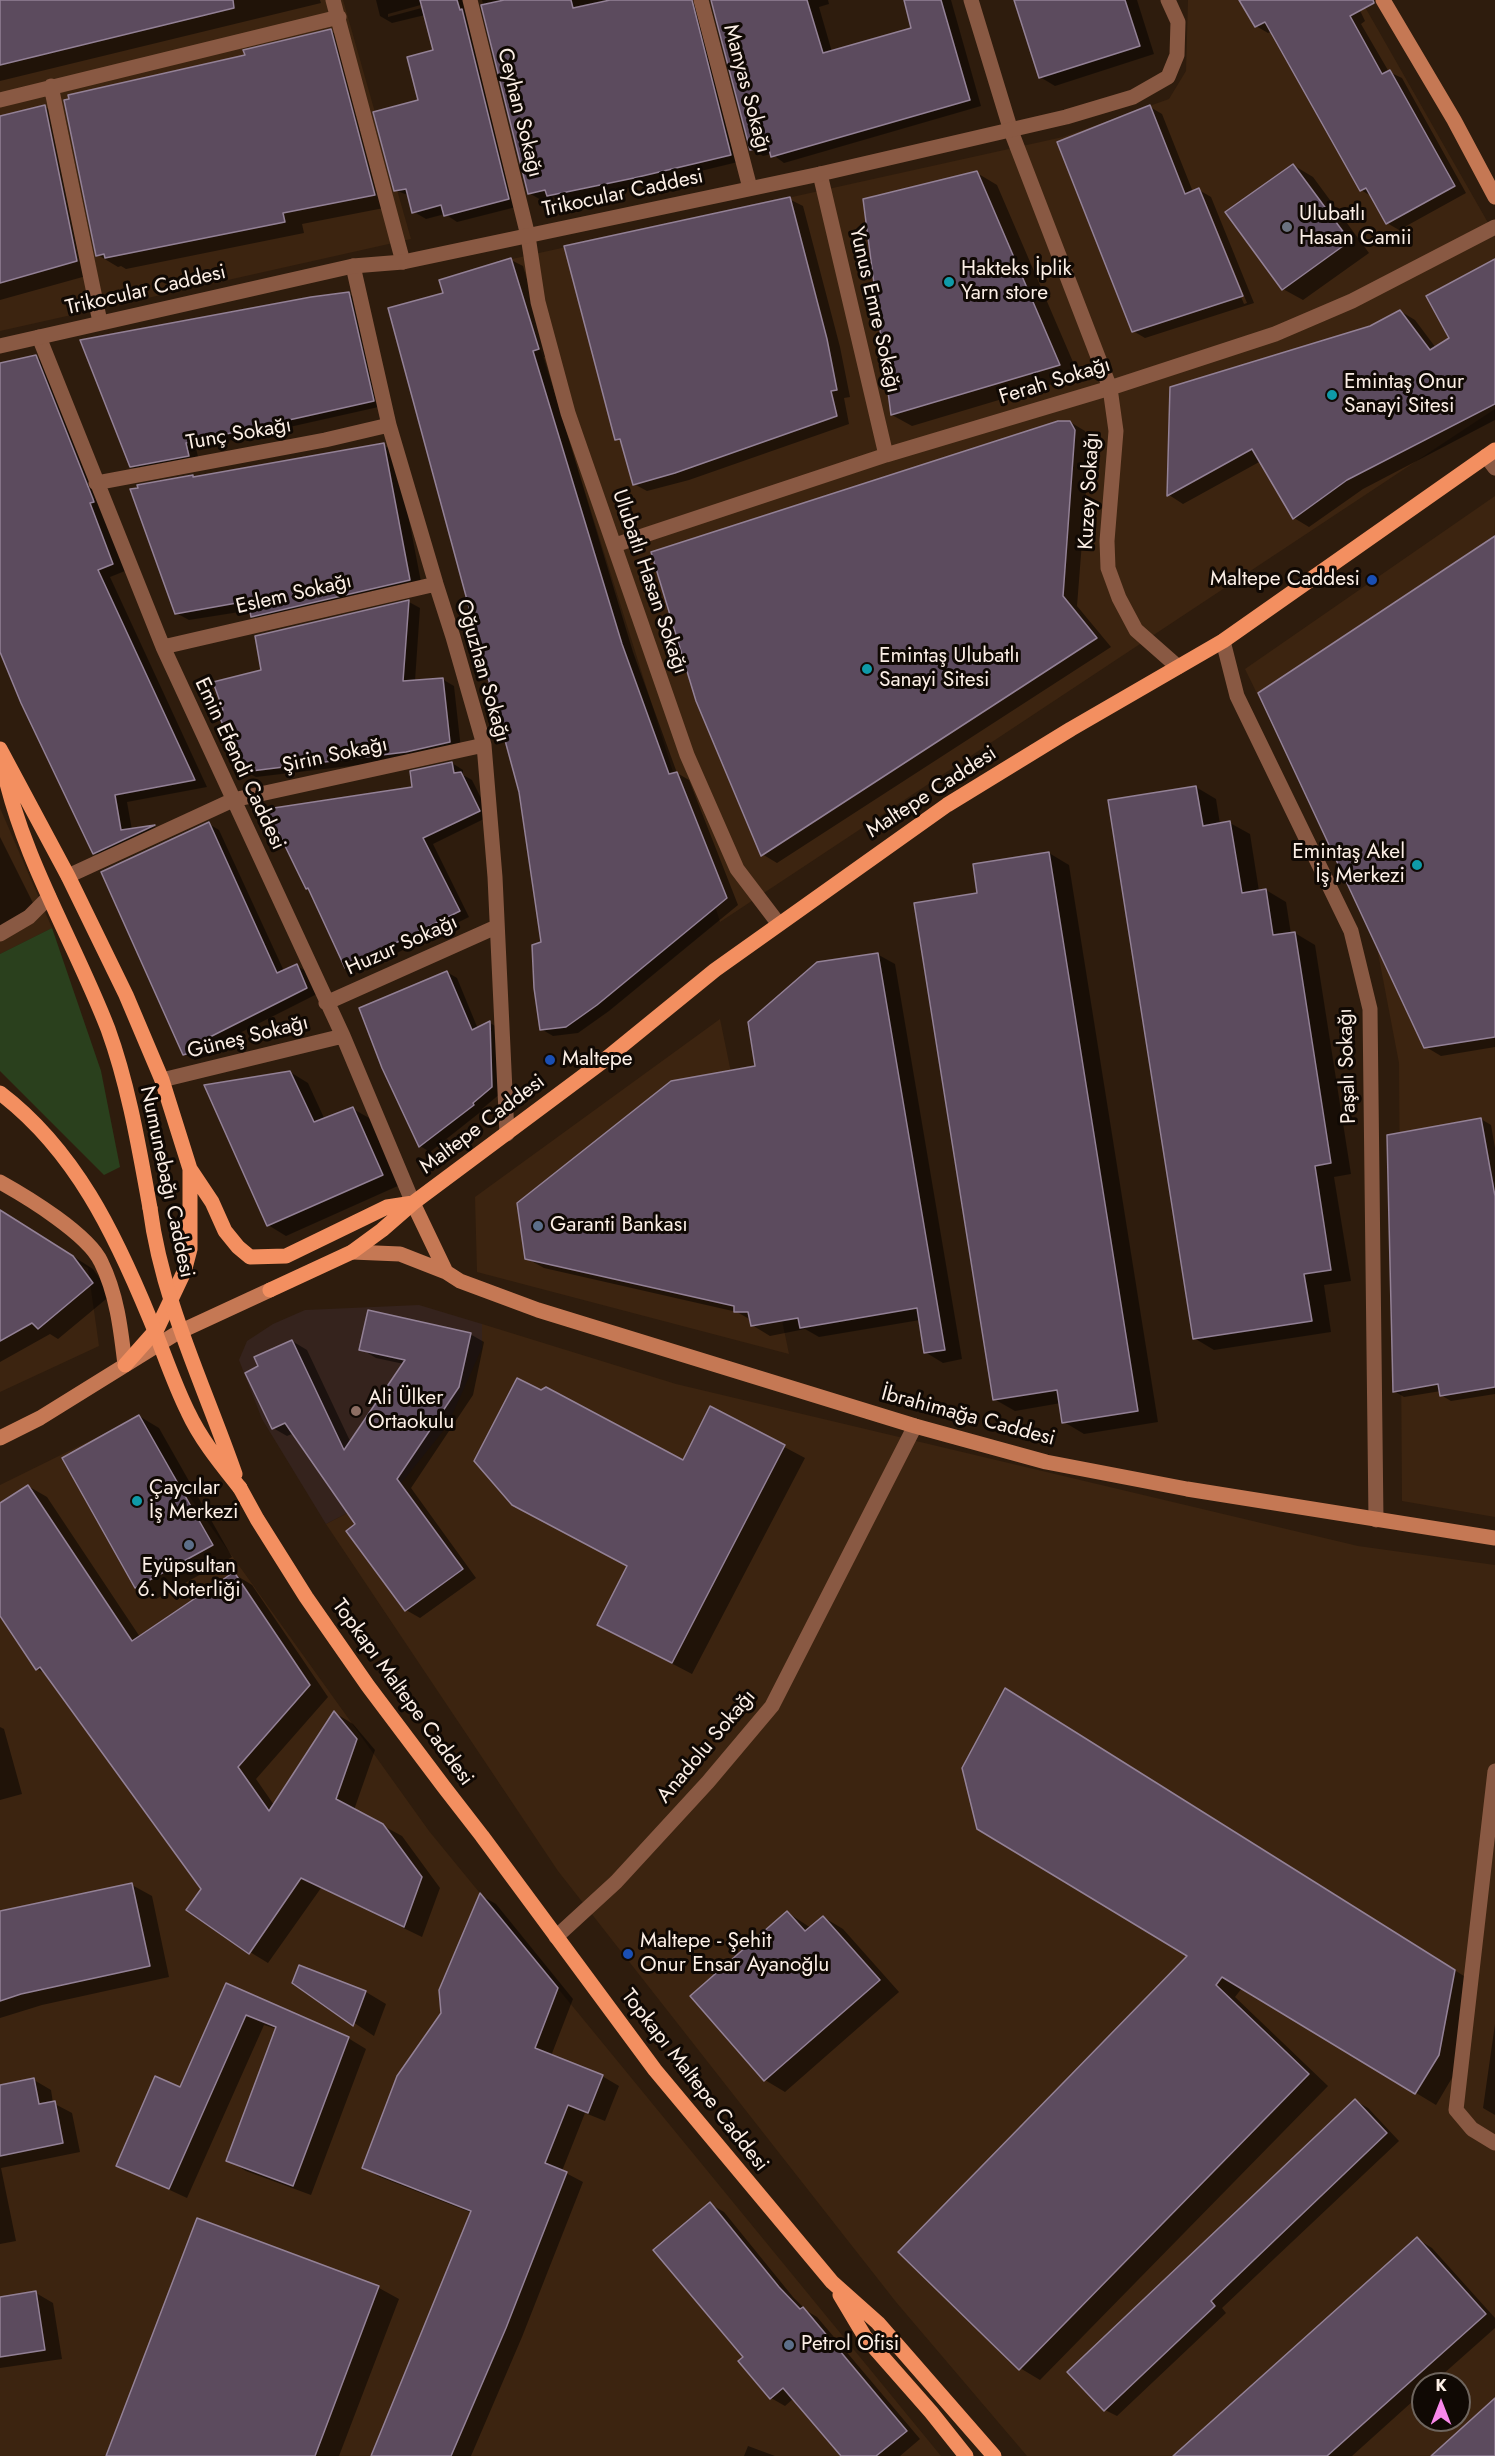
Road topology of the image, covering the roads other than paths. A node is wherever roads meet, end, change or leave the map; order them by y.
1 (333, 0) edge
2 (470, 0) edge
3 (701, 0) edge
4 (971, 0) edge
5 (1168, 0) edge
6 (1383, 0) edge
7 (339, 17) junction
8 (51, 86) junction
9 (0, 100) edge
10 (1011, 131) junction
11 (820, 174) junction
12 (750, 188) junction
13 (1495, 197) edge
14 (1495, 227) edge
15 (528, 236) junction
16 (403, 262) junction
17 (353, 266) junction
18 (100, 322) junction
19 (39, 337) junction
20 (0, 346) edge
21 (1110, 388) junction
22 (389, 425) junction
23 (886, 455) junction
24 (1492, 458) edge
25 (96, 483) junction
26 (615, 545) junction
27 (436, 584) junction
28 (1223, 641) junction
29 (163, 647) junction
30 (1178, 667) junction
31 (483, 745) junction
32 (0, 750) edge
33 (233, 800) junction
34 (68, 876) junction
35 (50, 897) junction
36 (778, 923) junction
37 (496, 927) junction
38 (0, 934) edge
39 (326, 1003) junction
40 (343, 1036) junction
41 (162, 1080) junction
42 (0, 1093) edge
43 (507, 1134) junction
44 (190, 1169) junction
45 (0, 1182) edge
46 (413, 1203) junction
47 (352, 1252) junction
48 (446, 1272) junction
49 (125, 1365) junction
50 (915, 1426) junction
51 (0, 1438) edge
52 (240, 1488) junction
53 (1376, 1520) junction
54 (1495, 1538) edge
55 (1495, 1771) edge
56 (556, 1937) junction
57 (1495, 2143) edge
58 (832, 2282) junction
59 (966, 2456) edge
60 (994, 2456) edge

1 - 7 street
2 - 15 street, Ceyhan Sokağı
3 - 12 street, Manyas Sokağı
4 - 10 street, Kuzey Sokağı
5 - 10 street, Trikocular Caddesi
6 - 13 main road
7 - 8 street
7 - 16 street
8 - 9 street
8 - 18 street
10 - 11 street, Trikocular Caddesi
10 - 21 street, Kuzey Sokağı
11 - 12 street, Trikocular Caddesi
11 - 23 street, Yunus Emre Sokağı
12 - 15 street, Trikocular Caddesi
14 - 21 street, Ferah Sokağı
15 - 16 street, Trikocular Caddesi
15 - 26 street, Ulubatlı Hasan Sokağı
16 - 17 street, Trikocular Caddesi
17 - 18 street, Trikocular Caddesi
17 - 22 street, Oğuzhan Sokağı
18 - 19 street, Trikocular Caddesi
19 - 20 street, Trikocular Caddesi
19 - 25 street, Emin Efendi Caddesi
21 - 23 street, Ferah Sokağı
21 - 30 street, Kuzey Sokağı
22 - 25 street, Tunç Sokağı
22 - 27 street, Oğuzhan Sokağı
23 - 26 street, Ferah Sokağı
24 - 28 main road, Maltepe Caddesi
25 - 29 street, Emin Efendi Caddesi
26 - 36 street, Ulubatlı Hasan Sokağı
27 - 29 street, Eslem Sokağı
27 - 31 street, Oğuzhan Sokağı
28 - 30 main road, Maltepe Caddesi
28 - 53 street, Paşalı Sokağı
29 - 33 street, Emin Efendi Caddesi
30 - 36 main road, Maltepe Caddesi
31 - 33 street, Şirin Sokağı
31 - 37 street, Oğuzhan Sokağı
32 - 34 main road
32 - 35 main road, Numunebağı Caddesi
33 - 34 street, Şirin Sokağı
33 - 39 street, Emin Efendi Caddesi
34 - 41 main road
35 - 38 street
35 - 52 main road, Numunebağı Caddesi, bridge
36 - 43 main road, Maltepe Caddesi
37 - 39 street, Huzur Sokağı
37 - 43 street, Oğuzhan Sokağı
39 - 40 street, Emin Efendi Caddesi
40 - 41 street, Güneş Sokağı
40 - 46 street, Emin Efendi Caddesi
41 - 44 main road
42 - 52 main road, Topkapı Maltepe Caddesi, bridge
43 - 46 main road, Maltepe Caddesi
44 - 46 main road
44 - 49 main road
45 - 49 main road
46 - 47 main road, Maltepe Caddesi
46 - 48 main road
47 - 48 main road, İbrahimağa Caddesi
47 - 49 main road, Maltepe Caddesi
48 - 50 main road, İbrahimağa Caddesi
49 - 51 main road
50 - 53 main road, İbrahimağa Caddesi
50 - 56 street, Anadolu Sokağı
52 - 56 main road, Topkapı Maltepe Caddesi
53 - 54 main road, İbrahimağa Caddesi
55 - 57 street
56 - 58 main road, Topkapı Maltepe Caddesi
58 - 59 main road, Topkapı Maltepe Caddesi
58 - 60 main road, Topkapı Maltepe Caddesi

